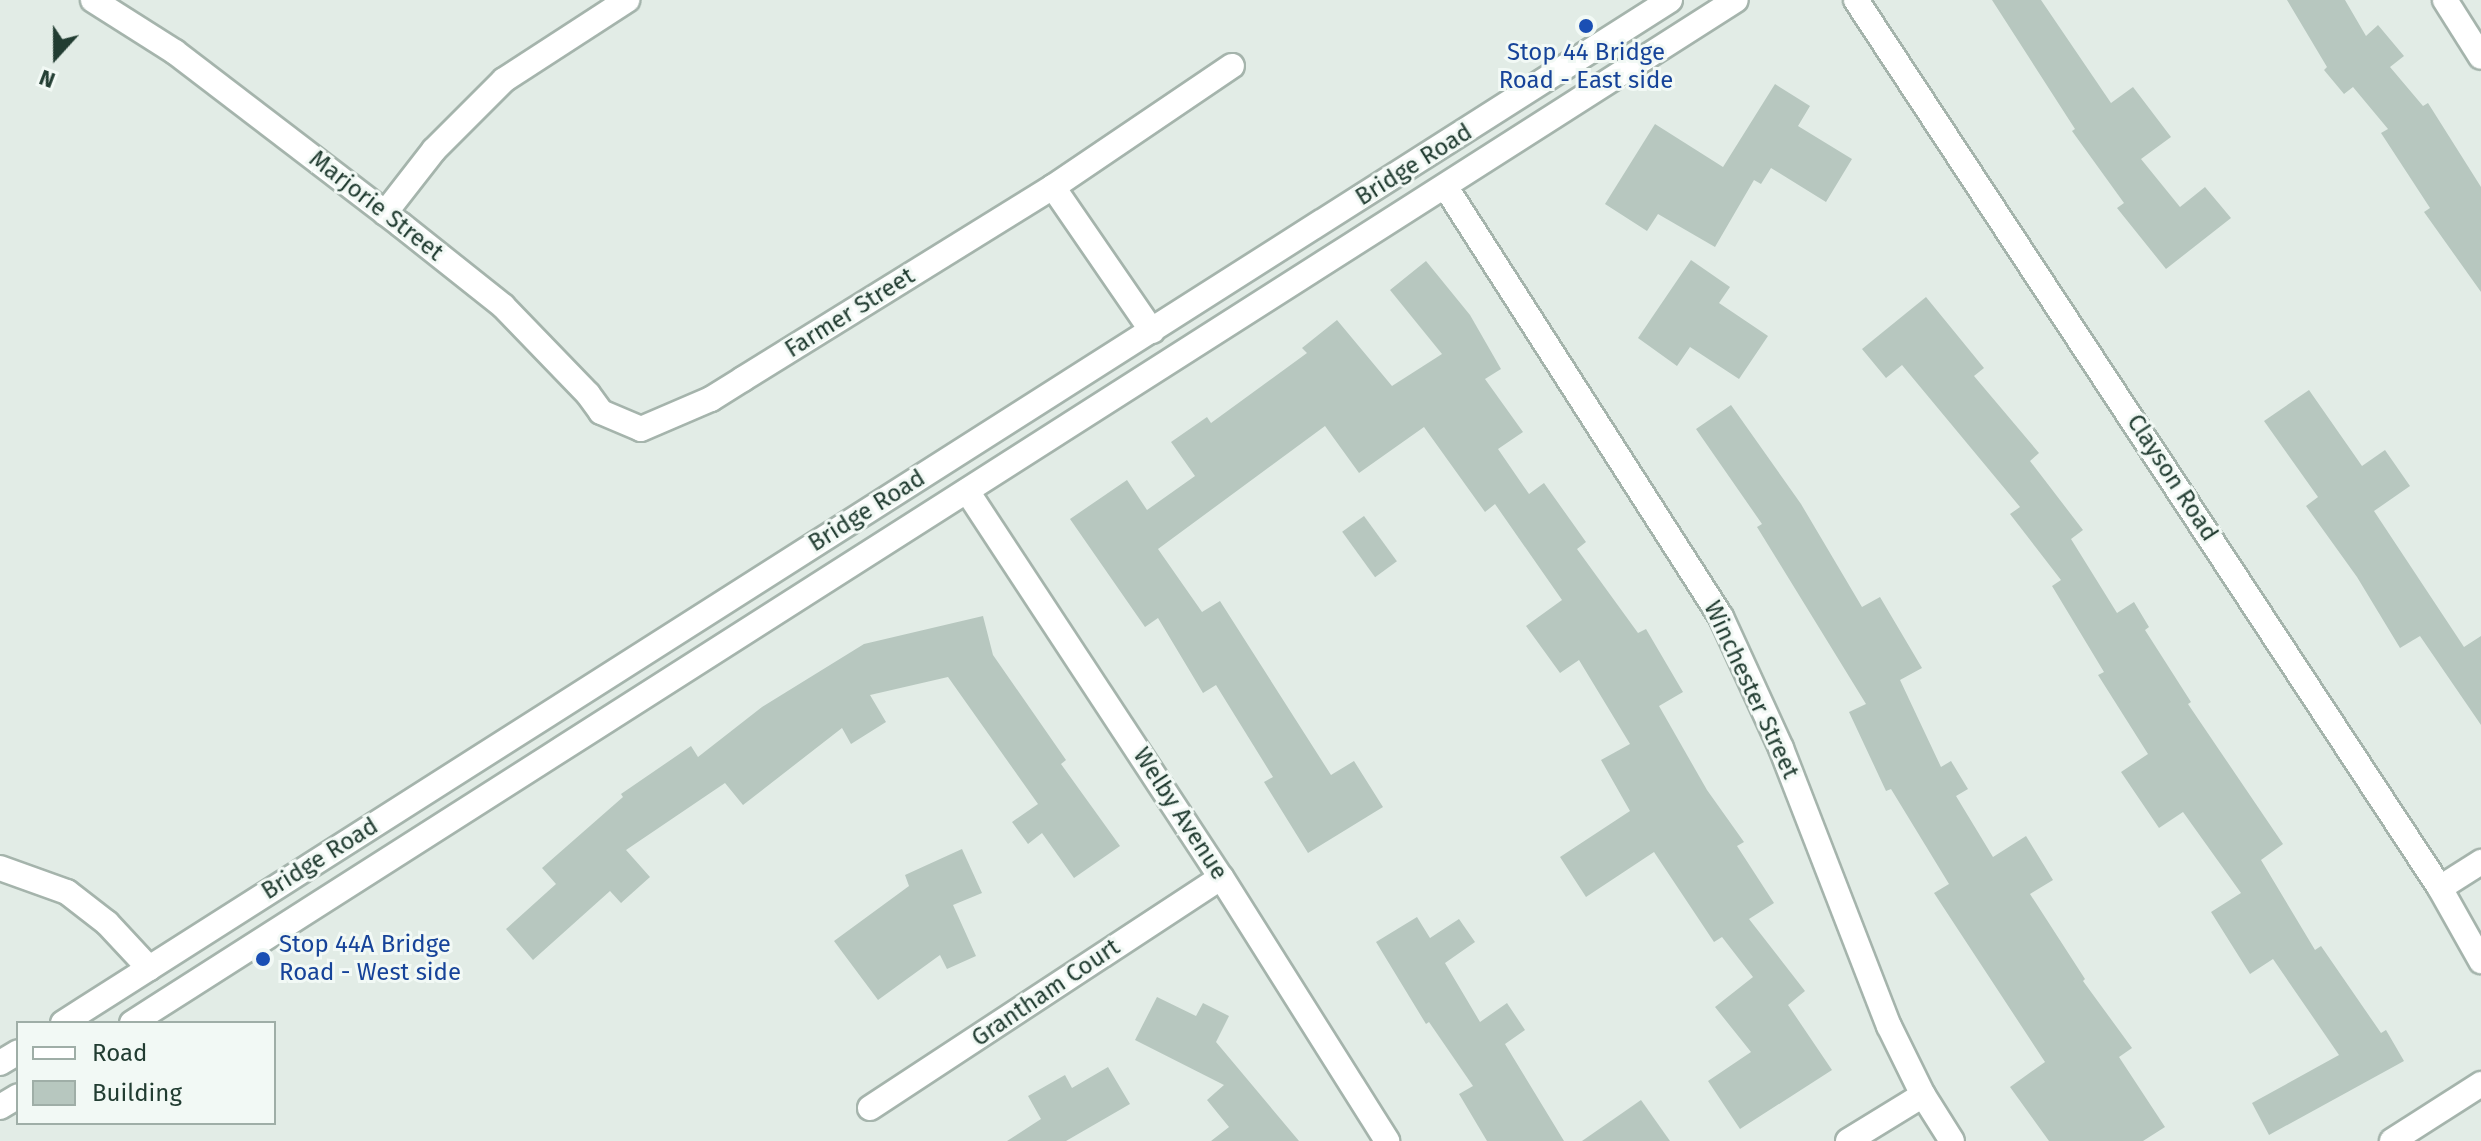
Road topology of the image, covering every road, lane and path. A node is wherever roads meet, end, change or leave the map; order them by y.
1 (93, 0) edge
2 (627, 0) edge
3 (1670, 0) edge
4 (1736, 0) edge
5 (1856, 0) edge
6 (2445, 0) edge
7 (2481, 57) edge
8 (1232, 66) dead end
9 (1426, 158) junction
10 (1445, 186) junction
11 (1053, 187) junction
12 (385, 213) junction
13 (1152, 331) junction
14 (641, 429) joint
15 (948, 460) junction
16 (967, 491) junction
17 (2481, 862) edge
18 (0, 868) edge
19 (1221, 877) junction
20 (2440, 888) junction
21 (2481, 961) edge
22 (149, 968) junction
23 (175, 996) junction
24 (66, 1021) edge
25 (135, 1021) edge
26 (2481, 1084) edge
27 (1923, 1095) junction
28 (870, 1108) dead end
29 (1387, 1141) edge
30 (1848, 1141) edge
31 (1952, 1141) edge
32 (2392, 1141) edge

1 - 12 street, Marjorie Street
2 - 12 street
3 - 9 street, Bridge Road
4 - 10 street, Bridge Road
5 - 20 street, Clayson Road
6 - 7 street
8 - 11 street, Farmer Street
9 - 10 street, Winchester Street
9 - 13 street, Bridge Road
10 - 16 street, Bridge Road
10 - 27 street, Winchester Street
11 - 13 street
11 - 14 street, Farmer Street
12 - 14 street, Marjorie Street
13 - 15 street, Bridge Road
15 - 16 street, Welby Avenue
15 - 22 street, Bridge Road
16 - 19 street, Welby Avenue
16 - 23 street, Bridge Road
17 - 20 street
18 - 22 street
19 - 28 street, Grantham Court
19 - 29 street, Welby Avenue
20 - 21 street, Clayson Road
22 - 23 street
22 - 24 street, Bridge Road
23 - 25 street, Bridge Road
26 - 32 street
27 - 30 street
27 - 31 street, Winchester Street

